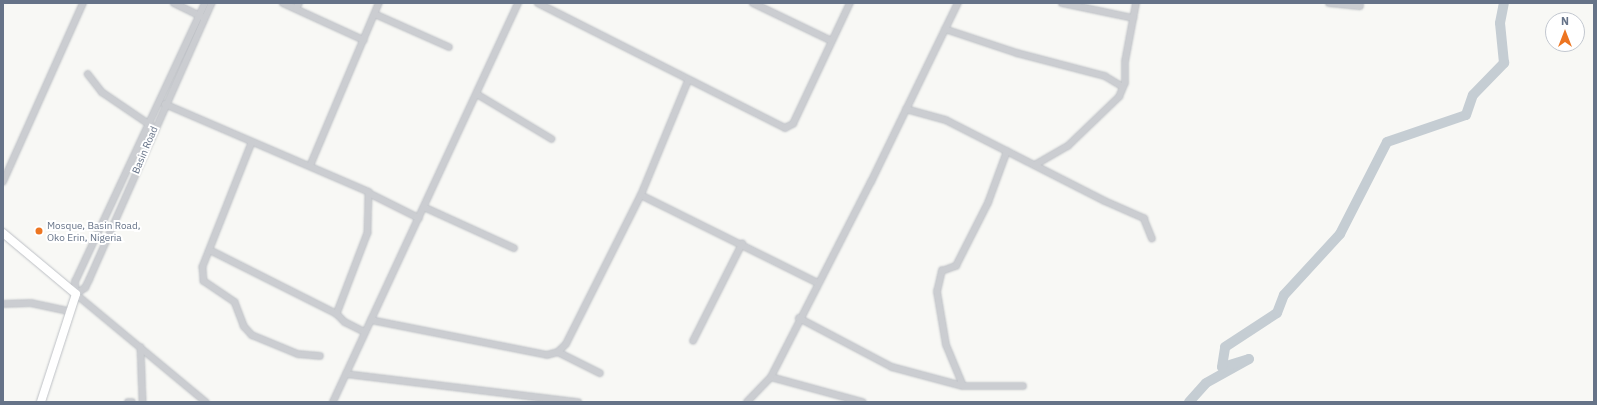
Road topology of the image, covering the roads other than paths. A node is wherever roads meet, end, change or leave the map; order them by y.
1 (83, 3) edge
2 (174, 3) edge
3 (205, 3) edge
4 (212, 3) edge
5 (283, 3) edge
6 (299, 3) edge
7 (379, 3) edge
8 (518, 3) edge
9 (538, 3) edge
10 (753, 3) edge
11 (850, 3) edge
12 (958, 3) edge
13 (1062, 3) edge
14 (1136, 3) edge
15 (1329, 3) edge
16 (1360, 3) edge
17 (296, 9) junction
18 (375, 14) junction
19 (202, 17) junction
20 (1133, 18) junction
21 (945, 29) junction
22 (364, 40) junction
23 (830, 40) junction
24 (450, 47) dead end
25 (88, 74) dead end
26 (688, 81) junction
27 (1123, 87) junction
28 (477, 94) junction
29 (165, 104) junction
30 (906, 109) junction
31 (153, 126) junction
32 (552, 139) dead end
33 (252, 143) junction
34 (1007, 151) junction
35 (1035, 165) junction
36 (310, 166) junction
37 (3, 182) edge
38 (369, 194) junction
39 (641, 195) junction
40 (424, 208) junction
41 (419, 218) junction
42 (3, 233) edge
43 (1152, 238) dead end
44 (742, 244) junction
45 (514, 248) dead end
46 (212, 251) junction
47 (79, 274) junction
48 (88, 280) junction
49 (818, 283) junction
50 (76, 294) junction
51 (3, 304) edge
52 (69, 311) junction
53 (337, 314) junction
54 (800, 318) junction
55 (371, 320) junction
56 (365, 332) junction
57 (693, 341) dead end
58 (141, 347) junction
59 (558, 352) junction
60 (320, 356) dead end
61 (600, 373) dead end
62 (346, 374) junction
63 (771, 377) junction
64 (963, 386) junction
65 (1023, 386) dead end
66 (850, 400) edge
67 (41, 402) edge
68 (128, 402) edge
69 (132, 402) edge
70 (143, 402) edge
71 (206, 402) edge
72 (332, 402) edge
73 (578, 402) edge
74 (747, 402) edge
75 (863, 402) edge

1 - 37 street
2 - 19 street
3 - 19 street, Basin Road
4 - 19 street, Basin Road
5 - 17 street
6 - 17 street
7 - 18 street
8 - 28 street
9 - 26 street
10 - 23 street
11 - 23 street
12 - 21 street
13 - 20 street
14 - 20 street
15 - 16 street
17 - 22 street
18 - 22 street
18 - 24 street
19 - 29 street, Basin Road
19 - 31 street, Basin Road
20 - 27 street
21 - 27 street
21 - 30 street
22 - 36 street
23 - 26 street
25 - 31 street
26 - 39 street
27 - 35 street
28 - 32 street
28 - 40 street
29 - 31 street, Basin Road
29 - 33 street
30 - 34 street
30 - 49 street
31 - 47 street, Basin Road
31 - 48 street, Basin Road
33 - 36 street
33 - 46 street
34 - 35 street
34 - 64 street
35 - 43 street
36 - 38 street
38 - 41 street
38 - 53 street
39 - 44 street
39 - 59 street
40 - 41 street
40 - 45 street
41 - 55 street
42 - 50 street
44 - 49 street
44 - 57 street
46 - 53 street
46 - 60 street
47 - 48 street
47 - 50 street, Basin Road
48 - 50 street, Basin Road
49 - 54 street
50 - 52 street, Basin Road
50 - 58 street
51 - 52 street
52 - 67 street, Basin Road
53 - 56 street
54 - 63 street
54 - 64 street
55 - 56 street
55 - 59 street
56 - 62 street
58 - 70 street
58 - 71 street
59 - 61 street
62 - 72 street
62 - 73 street
63 - 66 street
63 - 74 street
64 - 65 street
66 - 75 street
68 - 69 street

